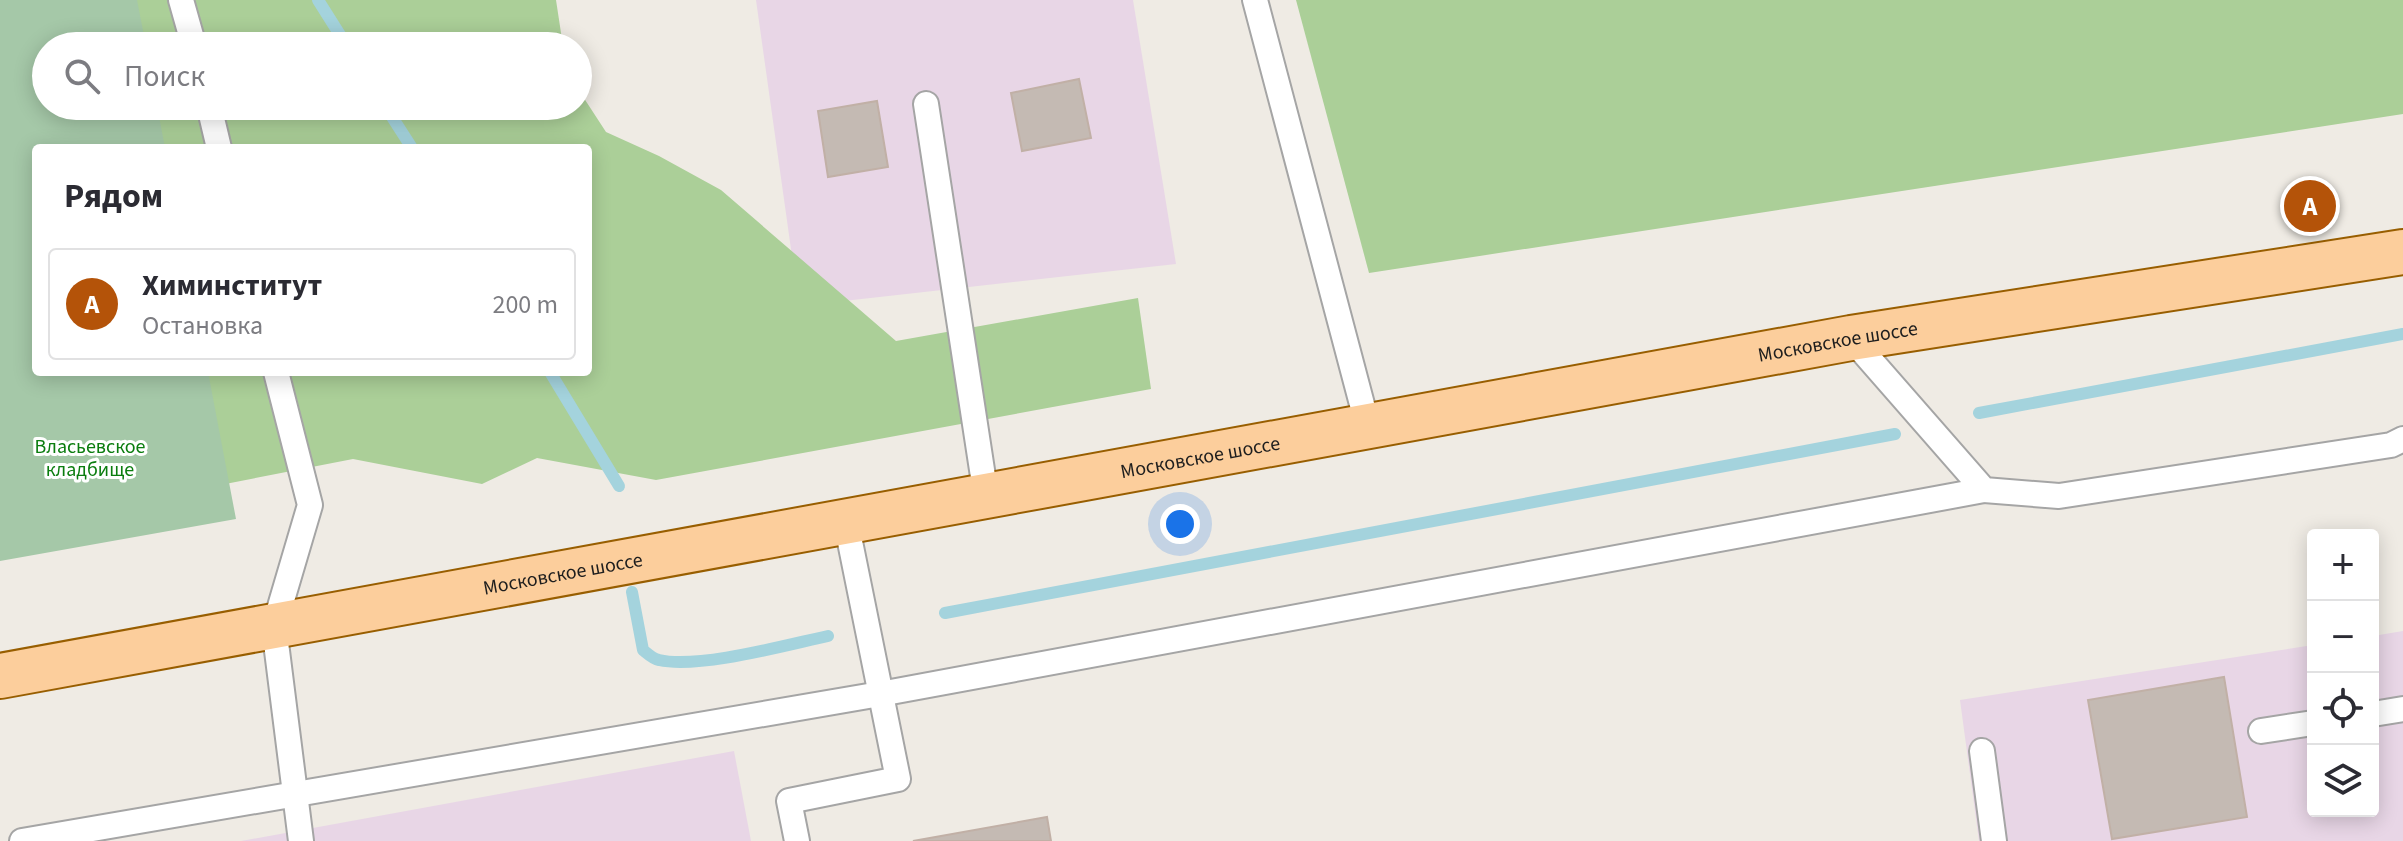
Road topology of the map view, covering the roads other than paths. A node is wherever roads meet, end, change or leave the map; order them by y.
1 (181, 0) edge
2 (1255, 0) edge
3 (190, 32) edge
4 (926, 104) dead end
5 (212, 120) edge
6 (218, 144) edge
7 (2403, 252) edge
8 (1851, 338) junction
9 (277, 376) edge
10 (1368, 427) junction
11 (2403, 439) edge
12 (1984, 490) junction
13 (986, 496) junction
14 (846, 522) junction
15 (274, 627) junction
16 (0, 676) edge
17 (880, 694) junction
18 (2403, 709) edge
19 (2379, 713) edge
20 (2307, 724) edge
21 (2261, 731) dead end
22 (1982, 751) dead end
23 (293, 793) junction
24 (22, 841) edge
25 (301, 841) edge
26 (797, 841) edge
27 (1994, 841) edge

1 - 3 lane
2 - 10 lane
4 - 13 lane
5 - 6 lane
7 - 8 main road, Московское шоссе
8 - 10 main road, Московское шоссе
8 - 12 lane
9 - 15 lane
10 - 13 main road, Московское шоссе
11 - 12 lane
12 - 17 lane
13 - 14 main road, Московское шоссе
14 - 15 main road, Московское шоссе
14 - 17 lane
15 - 16 main road, Московское шоссе
15 - 23 lane
17 - 23 lane
17 - 26 lane
18 - 19 lane
20 - 21 lane
22 - 27 lane
23 - 24 lane
23 - 25 lane

